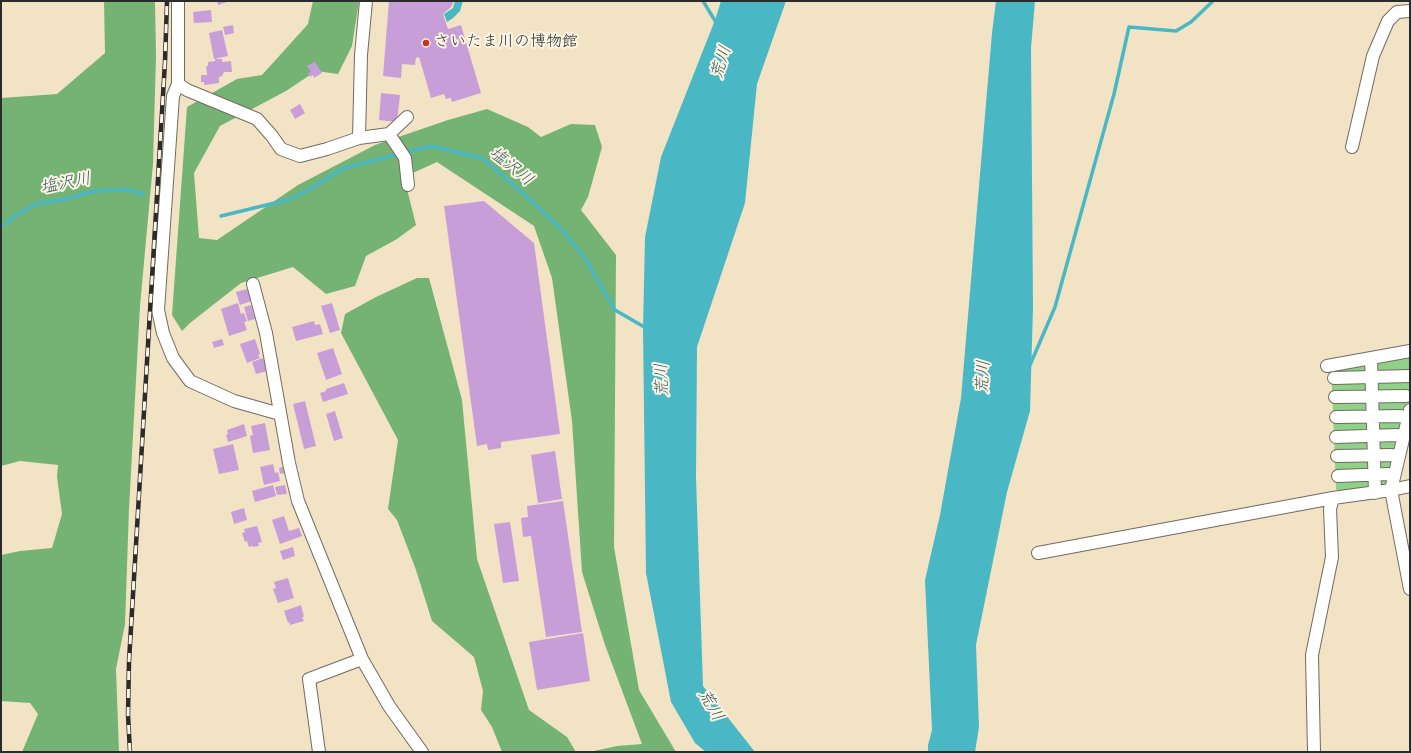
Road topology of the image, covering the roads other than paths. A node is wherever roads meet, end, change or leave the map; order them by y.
1 (178, 1) edge
2 (366, 1) edge
3 (1410, 11) edge
4 (178, 84) junction
5 (407, 117) dead end
6 (389, 134) junction
7 (359, 138) junction
8 (1352, 147) dead end
9 (408, 184) dead end
10 (253, 284) dead end
11 (1410, 351) edge
12 (1371, 358) junction
13 (1328, 366) dead end
14 (1410, 376) edge
15 (1372, 377) junction
16 (1334, 378) dead end
17 (1335, 396) dead end
18 (1372, 396) junction
19 (1406, 396) dead end
20 (1406, 413) edge
21 (280, 414) junction
22 (1373, 416) junction
23 (1336, 417) dead end
24 (1336, 436) dead end
25 (1373, 436) junction
26 (1397, 436) dead end
27 (1392, 455) dead end
28 (1337, 456) dead end
29 (1374, 456) junction
30 (1388, 474) dead end
31 (1374, 475) junction
32 (1338, 476) dead end
33 (1410, 486) edge
34 (1391, 490) junction
35 (1375, 492) junction
36 (1334, 498) junction
37 (1038, 553) dead end
38 (1410, 589) edge
39 (362, 659) junction
40 (320, 752) edge
41 (422, 752) edge
42 (1314, 752) edge

1 - 4 street
2 - 7 street
3 - 8 street
4 - 7 street
4 - 21 street
5 - 6 street
6 - 7 street
6 - 9 street
10 - 21 street
11 - 12 street
12 - 13 street
12 - 15 street
14 - 15 street
15 - 16 street
15 - 18 street
17 - 18 street
18 - 19 street
18 - 22 street
20 - 22 street
20 - 34 street
21 - 39 street
22 - 23 street
22 - 25 street
24 - 25 street
25 - 26 street
25 - 29 street
27 - 29 street
28 - 29 street
29 - 31 street
30 - 31 street
31 - 32 street
31 - 35 street
33 - 34 street
34 - 35 street
34 - 38 street
35 - 36 street
36 - 37 street
36 - 42 street
39 - 40 street
39 - 41 street

